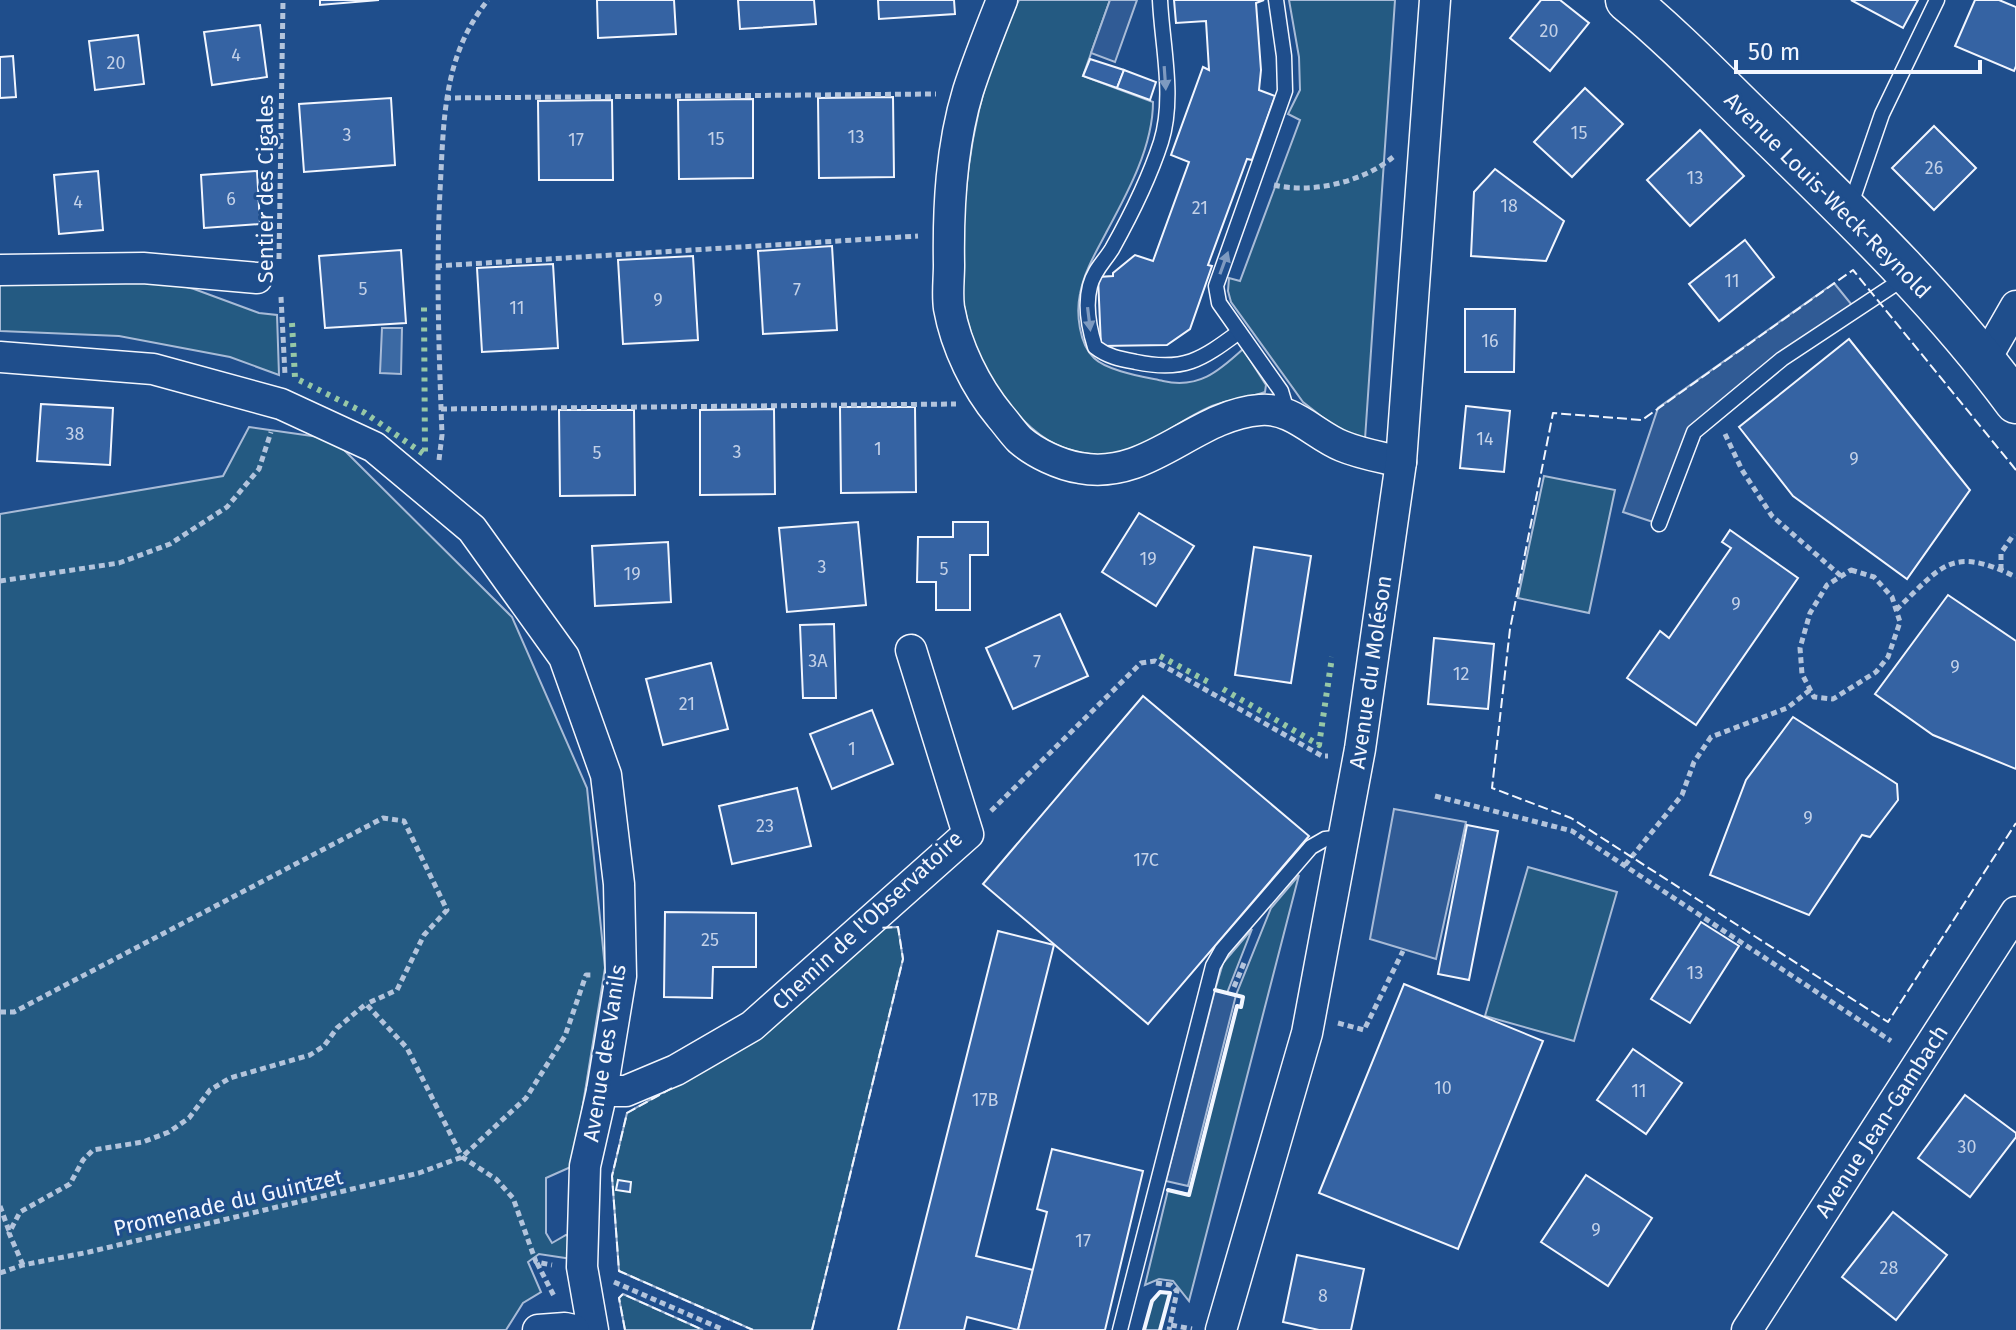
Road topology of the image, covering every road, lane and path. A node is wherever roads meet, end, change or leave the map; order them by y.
1 (283, 0) edge
2 (488, 0) edge
3 (1002, 0) edge
4 (1160, 0) edge
5 (1276, 0) edge
6 (1435, 0) edge
7 (1937, 0) edge
8 (1646, 6) edge
9 (967, 93) junction
10 (445, 98) junction
11 (1404, 148) dead end
12 (1253, 181) junction
13 (1849, 211) junction
14 (948, 234) junction
15 (436, 266) junction
16 (0, 270) edge
17 (1910, 275) junction
18 (272, 277) junction
19 (2016, 306) edge
20 (1239, 332) junction
21 (0, 357) edge
22 (1985, 360) junction
23 (283, 391) junction
24 (2016, 402) edge
25 (990, 404) junction
26 (441, 409) junction
27 (1282, 414) junction
28 (1715, 416) junction
29 (1401, 462) junction
30 (439, 465) dead end
31 (1659, 524) dead end
32 (2014, 534) dead end
33 (2001, 570) junction
34 (1841, 576) junction
35 (2016, 577) edge
36 (0, 581) edge
37 (1896, 610) junction
38 (911, 650) dead end
39 (1810, 690) junction
40 (1322, 756) dead end
41 (1435, 796) dead end
42 (968, 834) junction
43 (1343, 837) junction
44 (1625, 866) junction
45 (2016, 912) edge
46 (1403, 951) dead end
47 (621, 976) junction
48 (366, 1004) junction
49 (0, 1012) edge
50 (1364, 1030) dead end
51 (1891, 1041) dead end
52 (602, 1091) junction
53 (462, 1157) junction
54 (0, 1206) edge
55 (9, 1233) junction
56 (23, 1265) junction
57 (582, 1267) junction
58 (0, 1273) edge
59 (1128, 1299) junction
60 (1170, 1328) edge
61 (538, 1330) edge
62 (574, 1330) edge
63 (593, 1330) edge
64 (724, 1330) edge
65 (1120, 1330) edge
66 (1193, 1330) edge
67 (1221, 1330) edge
68 (1747, 1330) edge

1 - 18 path, Sentier des Cigales
2 - 10 path
3 - 9 street
4 -> 20 lane
5 - 12 lane
6 - 29 street, Avenue du Moléson
7 - 13 lane
8 - 13 main road, Avenue Louis-Weck-Reynold
9 - 10 path
9 - 14 street
10 - 15 path
11 - 12 path
20 -> 12 lane
13 - 17 main road, Avenue Louis-Weck-Reynold
14 - 15 path
14 - 25 street
15 - 26 path
16 - 18 street
17 - 22 main road, Avenue Louis-Weck-Reynold
17 - 28 lane
18 - 23 path, Sentier des Cigales
19 - 22 street
20 - 27 lane
21 - 23 street, Avenue des Vanils
22 - 24 main road, Avenue Louis-Weck-Reynold
23 - 36 path
23 - 47 street, Avenue des Vanils
25 - 26 path
25 - 27 street
26 - 30 path
27 - 29 street
28 - 31 lane
28 - 34 path
29 - 43 street, Avenue du Moléson
32 - 33 path
33 - 35 path
33 - 37 path
34 - 37 path
34 - 39 path
37 - 39 path
38 - 42 street, Chemin de l'Observatoire
39 - 44 path
40 - 42 path
41 - 44 path
42 - 52 street, Chemin de l'Observatoire
43 - 59 lane
43 - 67 street, Avenue du Moléson
44 - 51 path
45 - 68 street, Avenue Jean-Gambach
46 - 50 path
47 - 52 street, Avenue des Vanils
47 - 53 path, Promenade du Guintzet
48 - 49 path
48 - 53 path
48 - 55 path
52 - 57 street, Avenue des Vanils
53 - 56 path, Promenade du Guintzet
53 - 57 path
54 - 55 path
55 - 56 path
56 - 58 path, Promenade du Guintzet
57 - 63 street, Avenue des Vanils
57 - 64 path
59 - 60 path
59 - 65 lane
60 - 66 path
61 - 62 street

